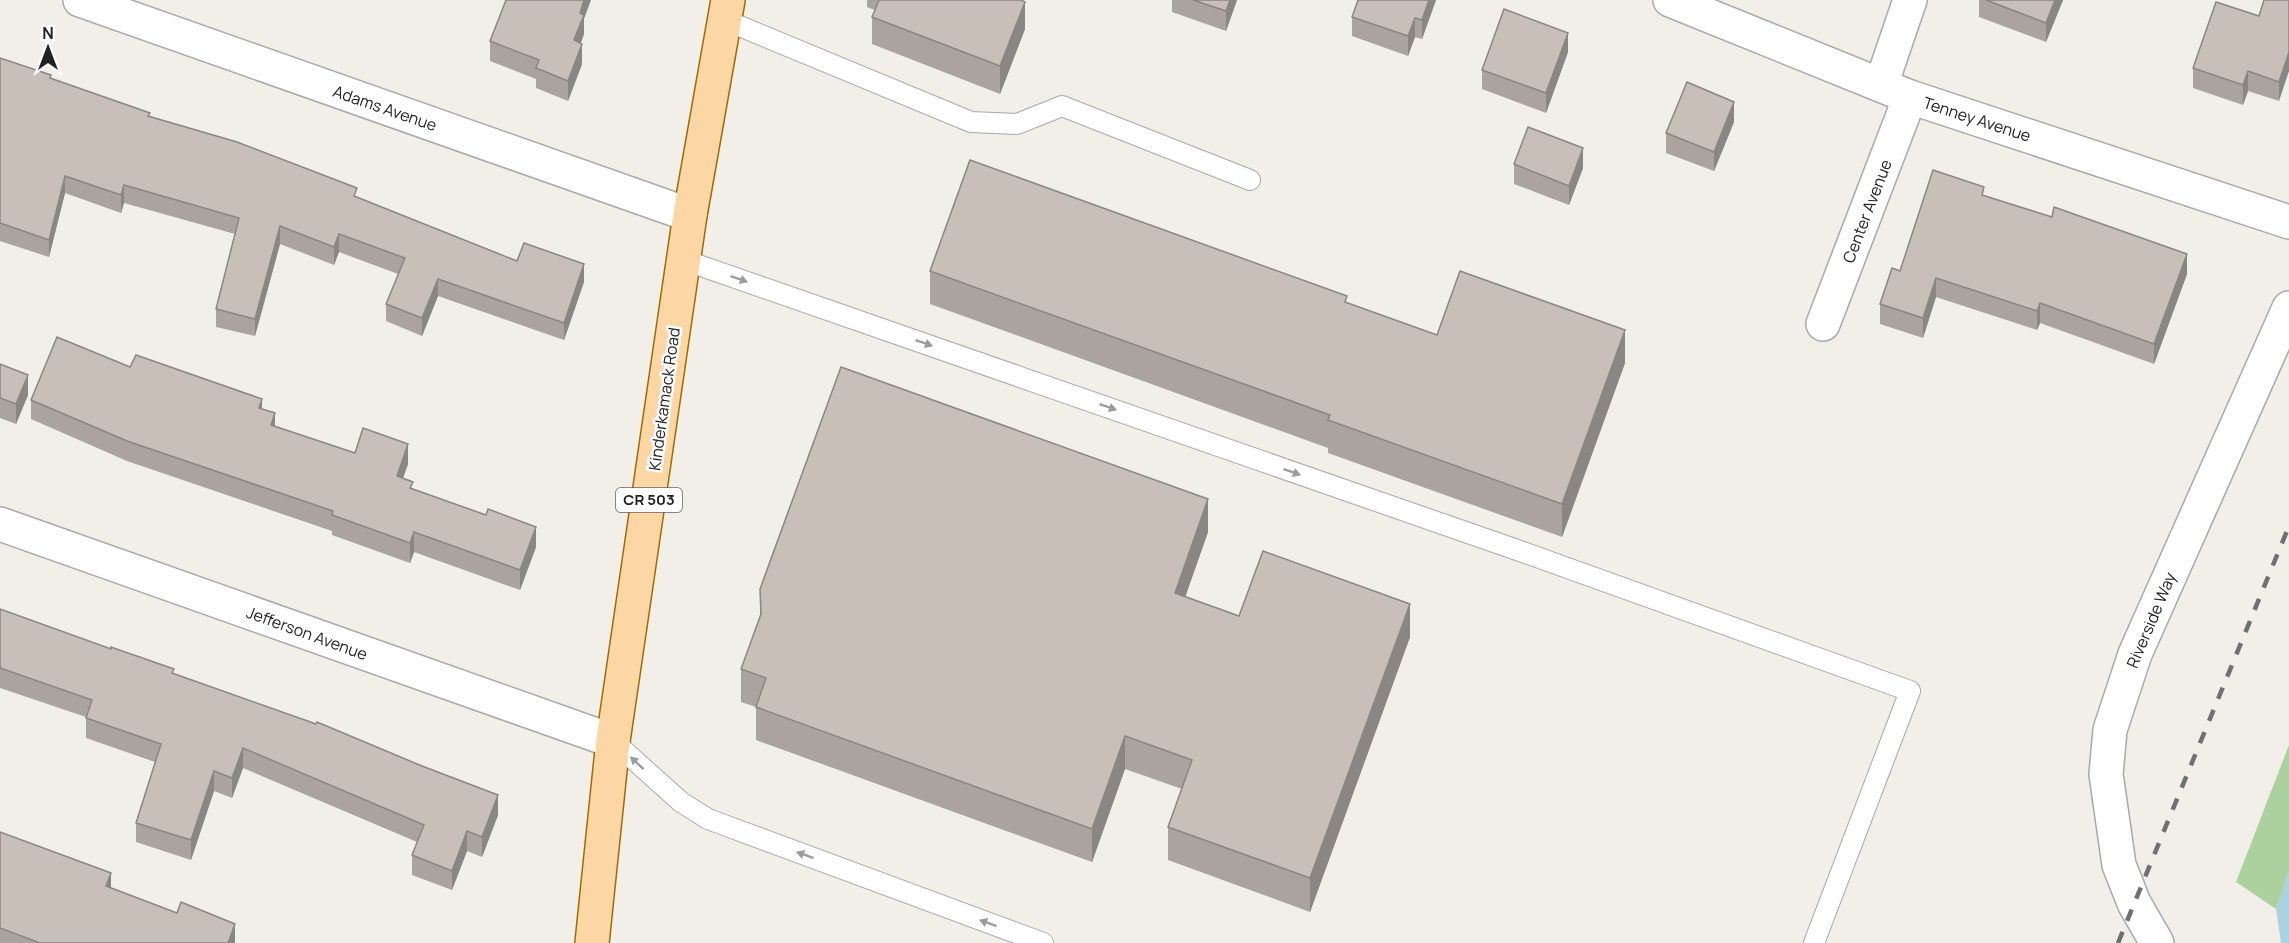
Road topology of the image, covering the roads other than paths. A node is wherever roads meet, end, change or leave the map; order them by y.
1 (80, 0) edge
2 (1670, 0) edge
3 (1910, 0) edge
4 (727, 10) edge
5 (1896, 91) junction
6 (1250, 180) dead end
7 (690, 215) junction
8 (2289, 222) edge
9 (684, 260) junction
10 (2289, 308) edge
11 (1824, 324) dead end
12 (0, 524) edge
13 (613, 741) junction
14 (592, 943) edge
15 (1043, 943) edge
16 (1814, 943) edge
17 (2157, 943) edge

1 - 7 street, Adams Avenue
2 - 5 street, Tenney Avenue
3 - 5 street, Center Avenue
4 - 6 lane
4 - 7 main road, Kinderkamack Road / CR 503
5 - 8 street, Tenney Avenue
5 - 11 street, Center Avenue
7 - 9 main road, Kinderkamack Road / CR 503
9 - 13 main road, Kinderkamack Road / CR 503
9 -> 16 lane
10 - 17 street, Riverside Way
12 - 13 street, Jefferson Avenue
13 - 14 main road, Kinderkamack Road / CR 503
15 -> 13 lane

